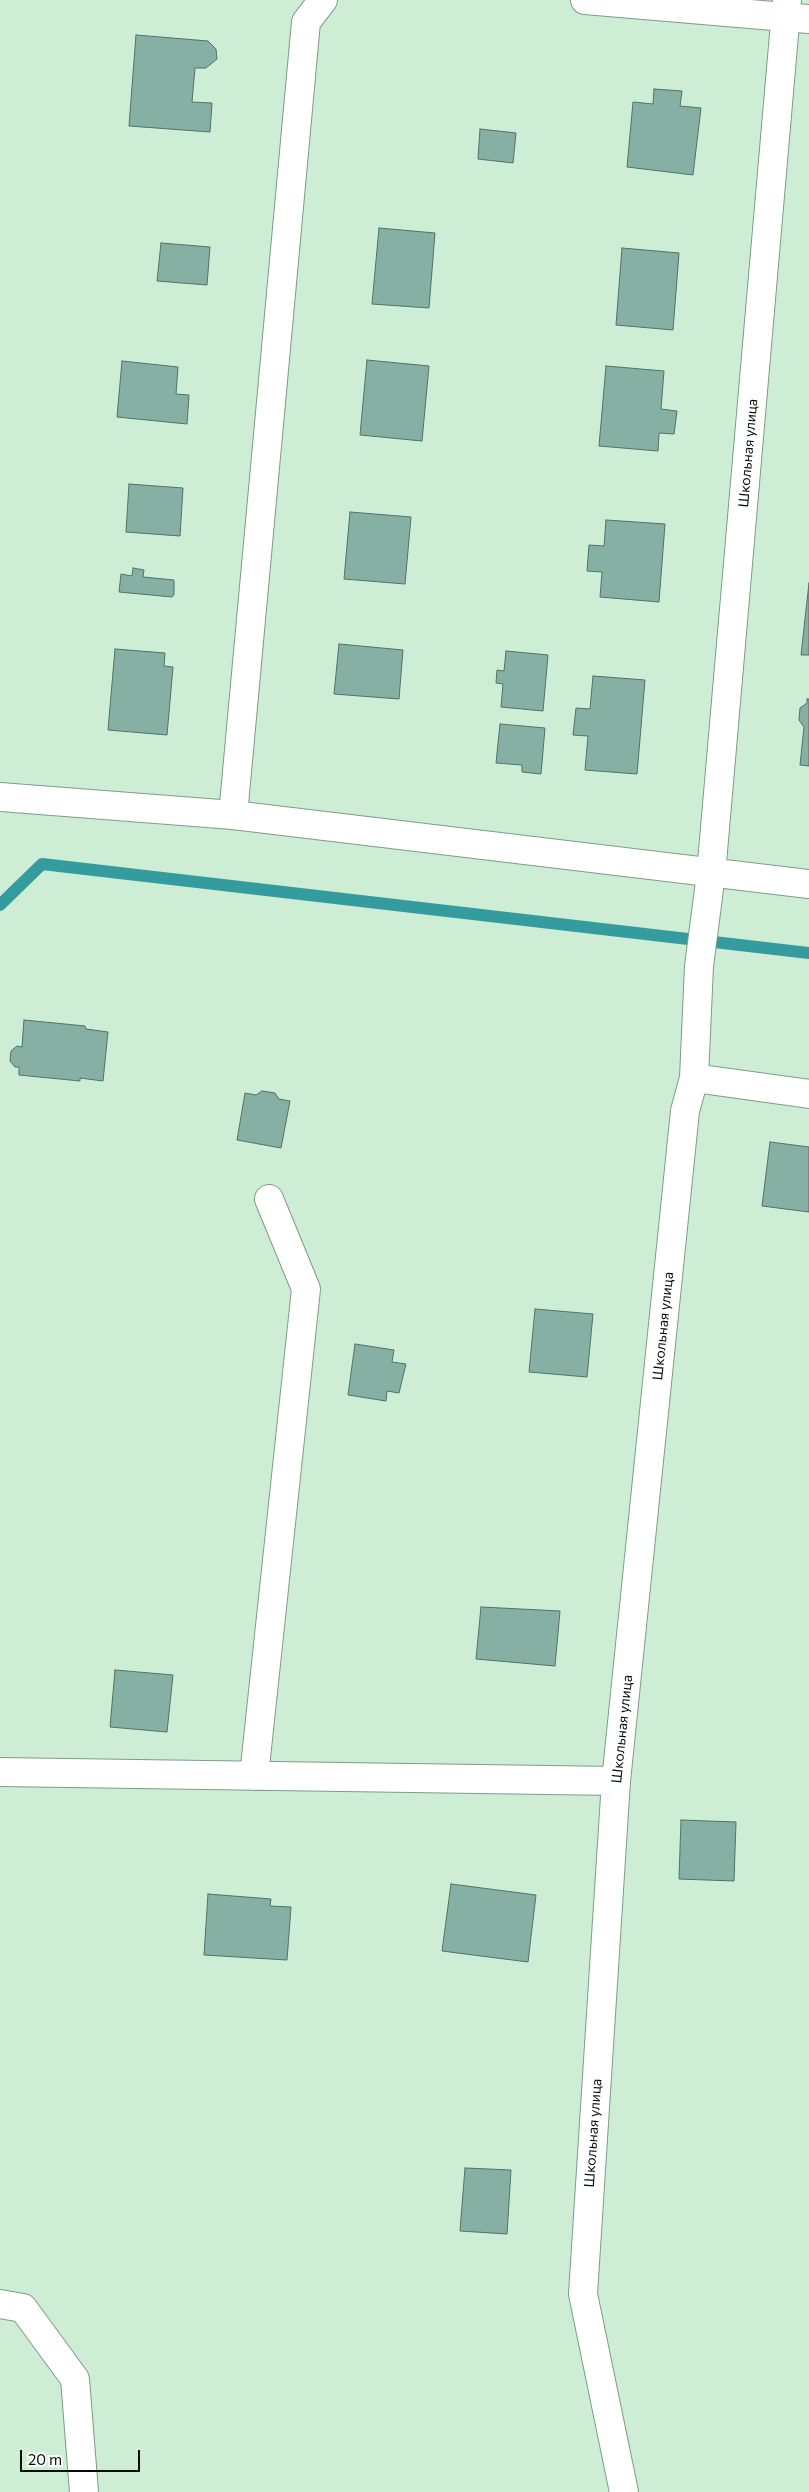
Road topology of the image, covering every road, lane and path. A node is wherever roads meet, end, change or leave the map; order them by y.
1 (324, 0) edge
2 (585, 0) edge
3 (794, 12) edge
4 (0, 797) edge
5 (233, 815) junction
6 (711, 874) junction
7 (809, 884) edge
8 (694, 1078) junction
9 (809, 1094) edge
10 (269, 1199) dead end
11 (0, 1772) edge
12 (254, 1776) junction
13 (616, 1781) junction
14 (0, 2304) edge
15 (84, 2492) edge
16 (624, 2492) edge

1 - 5 street
2 - 3 street
3 - 6 street, Школьная улица
4 - 5 street
5 - 6 street
6 - 7 street
6 - 8 street, Школьная улица
8 - 9 street
8 - 13 street, Школьная улица
10 - 12 street
11 - 12 street
12 - 13 street
13 - 16 street, Школьная улица
14 - 15 street

